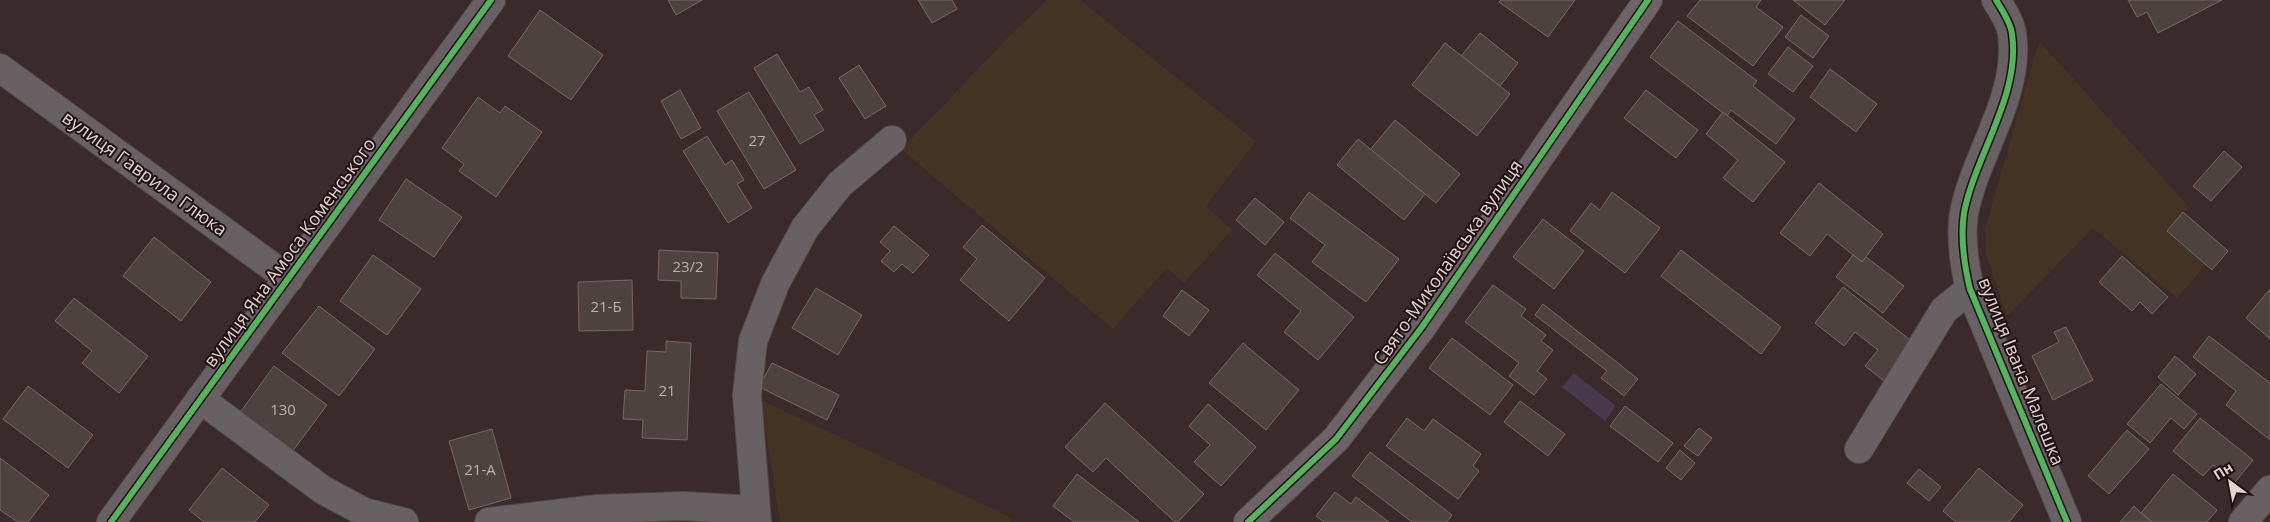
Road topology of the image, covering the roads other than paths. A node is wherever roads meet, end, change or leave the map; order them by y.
1 (491, 0) edge
2 (1648, 0) edge
3 (1996, 0) edge
4 (0, 68) edge
5 (892, 140) dead end
6 (289, 279) junction
7 (1970, 289) junction
8 (200, 399) junction
9 (1859, 448) dead end
10 (2270, 490) edge
11 (756, 516) edge
12 (111, 522) edge
13 (404, 522) edge
14 (489, 522) edge
15 (1248, 522) edge
16 (2067, 522) edge
17 (2243, 522) edge

1 - 6 street, вулиця Яна Амоса Коменського
2 - 15 street, Свято-Миколаївська вулиця
3 - 7 street, вулиця Івана Малешка
4 - 6 street, вулиця Гаврила Глюка
5 - 11 street
6 - 8 street, вулиця Яна Амоса Коменського
7 - 9 street
7 - 16 street, вулиця Івана Малешка
8 - 12 street, вулиця Яна Амоса Коменського
8 - 13 street
10 - 17 street
11 - 14 street

